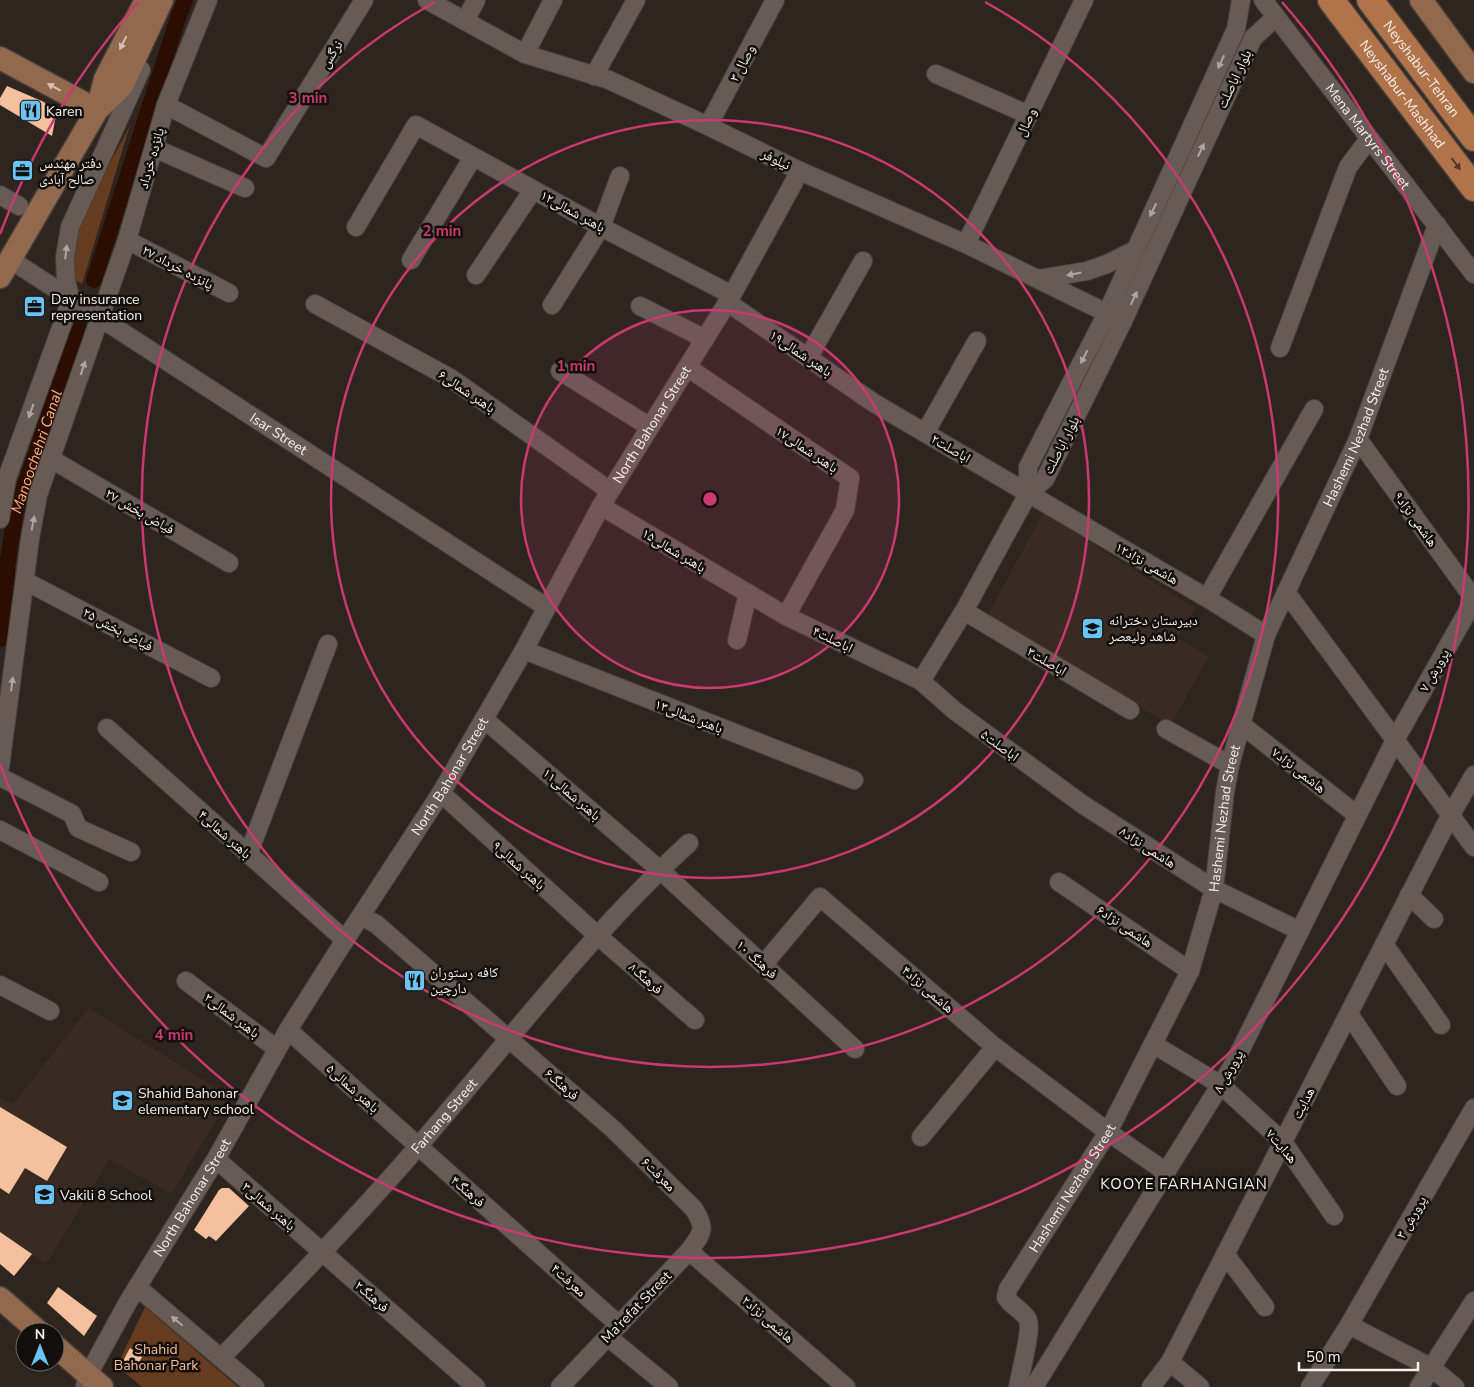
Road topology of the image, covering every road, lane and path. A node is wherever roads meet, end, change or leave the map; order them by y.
1 (208, 0) edge
2 (364, 0) edge
3 (427, 0) edge
4 (476, 0) edge
5 (553, 0) edge
6 (636, 0) edge
7 (775, 0) edge
8 (1241, 0) edge
9 (1263, 0) edge
10 (1331, 0) edge
11 (1370, 0) edge
12 (1421, 0) edge
13 (1079, 2) edge
14 (154, 5) edge
15 (1276, 17) junction
16 (466, 21) junction
17 (1236, 29) junction
18 (1253, 38) junction
19 (525, 54) junction
20 (0, 58) edge
21 (1474, 72) edge
22 (936, 74) dead end
23 (594, 76) junction
24 (166, 105) junction
25 (97, 110) junction
26 (1029, 115) junction
27 (708, 126) junction
28 (1474, 138) edge
29 (1369, 139) junction
30 (154, 148) junction
31 (473, 157) junction
32 (800, 171) junction
33 (620, 176) dead end
34 (245, 188) dead end
35 (1474, 188) edge
36 (533, 190) junction
37 (0, 195) edge
38 (19, 206) dead end
39 (1437, 225) junction
40 (356, 227) dead end
41 (601, 227) junction
42 (127, 240) junction
43 (966, 244) junction
44 (1135, 250) junction
45 (411, 260) dead end
46 (863, 261) dead end
47 (5, 269) edge
48 (1474, 274) edge
49 (476, 275) dead end
50 (1038, 279) junction
51 (229, 293) dead end
52 (730, 299) junction
53 (72, 300) junction
54 (315, 304) dead end
55 (552, 305) dead end
56 (640, 306) dead end
57 (1106, 313) junction
58 (99, 318) junction
59 (1123, 321) junction
60 (705, 339) junction
61 (978, 341) dead end
62 (1280, 348) dead end
63 (808, 358) junction
64 (687, 367) junction
65 (560, 371) dead end
66 (874, 403) joint
67 (1314, 409) dead end
68 (650, 427) junction
69 (925, 433) junction
70 (1358, 439) junction
71 (51, 459) junction
72 (1028, 494) junction
73 (606, 498) junction
74 (0, 519) edge
75 (229, 563) dead end
76 (25, 580) junction
77 (1286, 592) junction
78 (748, 593) junction
79 (1207, 598) junction
80 (1474, 600) edge
81 (546, 607) junction
82 (964, 611) junction
83 (786, 616) junction
84 (1266, 635) junction
85 (737, 640) dead end
86 (328, 644) dead end
87 (524, 650) junction
88 (210, 678) dead end
89 (921, 682) junction
90 (1130, 710) dead end
91 (484, 718) junction
92 (1242, 725) junction
93 (107, 728) dead end
94 (1166, 729) dead end
95 (1395, 740) junction
96 (1230, 765) junction
97 (0, 767) edge
98 (1474, 775) edge
99 (0, 777) edge
100 (854, 780) dead end
101 (440, 794) junction
102 (1082, 804) joint
103 (1357, 815) junction
104 (1450, 816) junction
105 (0, 830) edge
106 (689, 843) dead end
107 (1474, 847) edge
108 (131, 852) dead end
109 (248, 855) junction
110 (660, 870) junction
111 (98, 882) dead end
112 (1059, 882) dead end
113 (1214, 889) junction
114 (1409, 895) junction
115 (361, 916) junction
116 (1434, 919) dead end
117 (1300, 931) junction
118 (598, 936) junction
119 (345, 940) junction
120 (1384, 944) junction
121 (763, 964) junction
122 (1190, 971) junction
123 (186, 981) dead end
124 (0, 985) edge
125 (50, 1011) dead end
126 (1349, 1014) junction
127 (695, 1020) dead end
128 (1441, 1025) dead end
129 (288, 1030) junction
130 (510, 1039) junction
131 (1153, 1044) junction
132 (994, 1046) junction
133 (277, 1049) junction
134 (855, 1049) dead end
135 (1221, 1085) junction
136 (1397, 1086) dead end
137 (1474, 1108) edge
138 (614, 1128) joint
139 (1108, 1132) junction
140 (921, 1137) dead end
141 (1283, 1142) junction
142 (418, 1147) junction
143 (216, 1159) junction
144 (1166, 1172) junction
145 (1334, 1216) dead end
146 (702, 1221) joint
147 (519, 1236) joint
148 (689, 1251) junction
149 (322, 1253) junction
150 (1225, 1254) junction
151 (137, 1287) junction
152 (0, 1298) edge
153 (1474, 1301) edge
154 (1265, 1307) dead end
155 (28, 1322) edge
156 (1349, 1325) junction
157 (613, 1331) junction
158 (65, 1356) edge
159 (221, 1358) junction
160 (1170, 1362) junction
161 (1432, 1368) junction
162 (92, 1383) edge
163 (255, 1387) edge
164 (476, 1387) edge
165 (560, 1387) edge
166 (668, 1387) edge
167 (846, 1387) edge
168 (1018, 1387) edge
169 (1034, 1387) edge
170 (1151, 1387) edge
171 (1200, 1387) edge
172 (1310, 1387) edge
173 (1419, 1387) edge
174 (1455, 1387) edge

1 - 24 street, پانزده خرداد
2 - 24 street, نرگس
3 - 16 street, نیلوفر
4 - 16 street
5 - 19 street
6 - 23 street
7 - 27 street, وصال ۳
8 - 17 street, بلوار اباصلت
9 - 15 street, Mena Martyrs Street
10 -> 35 highway, Neyshabur-Mashhad
11 - 28 highway, Neyshabur-Tehran
12 - 21 main road
13 - 26 street, وصال
14 - 25 main road
53 -> 14 street
15 - 18 street, بلوار اباصلت
15 - 29 street, Mena Martyrs Street
16 - 19 street, نیلوفر
17 - 18 street
17 -> 44 street, بلوار اباصلت
59 -> 18 street, بلوار اباصلت
19 - 23 street, نیلوفر
25 -> 20 main road
22 - 26 street
23 - 27 street, نیلوفر
24 - 30 street, پانزده خرداد
25 - 47 main road
26 - 43 street, وصال
27 - 32 street, نیلوفر
29 - 39 street, Mena Martyrs Street
29 - 62 street
30 - 34 street
30 - 42 street, پانزده خرداد
31 - 36 street, باهنر شمالی۱۲
31 - 40 street, باهنر شمالی۱۲
31 - 45 street
32 - 43 street, نیلوفر
32 - 52 street, North Bahonar Street
33 - 41 street
36 - 41 street, باهنر شمالی۱۲
36 - 49 street
37 - 38 street
39 - 48 street, Mena Martyrs Street
39 - 70 street, Hashemi Nezhad Street
41 - 52 street, باهنر شمالی۱۲
41 - 55 street
42 - 51 street, پانزده خرداد ۲۷
42 - 58 street, پانزده خرداد
43 - 50 street, نیلوفر
44 -> 50 street
44 - 57 street, بلوار اباصلت
46 - 63 street
47 - 53 street, Isar Street
50 - 57 street, نیلوفر
52 - 60 street, North Bahonar Street
52 - 63 street, باهنر شمالی۱۹
53 - 58 street, Isar Street
53 -> 74 street
54 - 73 street, باهنر شمالی۶
56 - 60 street
57 - 59 street, نیلوفر
57 -> 72 street, بلوار اباصلت
71 -> 58 street, پانزده خرداد
58 - 81 street, Isar Street
59 - 72 street, بلوار اباصلت
60 - 64 street, North Bahonar Street
61 - 69 street
63 - 66 street, باهنر شمالی۱۹
64 - 68 street, North Bahonar Street
64 - 83 street, باهنر شمالی۱۷
65 - 68 street
66 - 69 street, اباصلت۲
67 - 79 street
68 - 73 street, North Bahonar Street
69 - 72 street, اباصلت۲
70 - 77 street, Hashemi Nezhad Street
70 - 80 street, هاشمی نژاد۹
71 - 75 street, فیاض بخش ۲۷
76 -> 71 street, پانزده خرداد
72 - 79 street, هاشمی نژاد۱۲
72 - 82 street
73 - 78 street, باهنر شمالی۱۵
73 - 81 street, North Bahonar Street
76 - 88 street, فیاض بخش ۲۵
97 -> 76 street, پانزده خرداد
77 - 84 street, Hashemi Nezhad Street
77 - 95 street
78 - 83 street, اباصلت۴
78 - 85 street
79 - 84 street, هاشمی نژاد۱۲
80 - 95 street, پرورش ۷
81 - 87 street, North Bahonar Street
82 - 89 street
82 - 90 street, اباصلت۳
83 - 89 street, اباصلت۴
84 - 92 street, Hashemi Nezhad Street
86 - 109 street
87 - 91 street, North Bahonar Street
87 - 100 street, باهنر شمالی۱۳
89 - 102 street, اباصلت۵
91 - 101 street, North Bahonar Street
91 - 110 street, باهنر شمالی۱۱
92 - 96 street, Hashemi Nezhad Street
92 - 103 street, هاشمی نژاد۷
93 - 109 street, باهنر شمالی۴
94 - 96 street
95 - 103 street, پرورش ۸
95 - 104 street
96 - 113 street, Hashemi Nezhad Street
98 - 104 street, هدایت
99 - 108 street
101 - 115 street, North Bahonar Street
101 - 118 street, باهنر شمالی۹
102 - 113 street, هاشمی نژاد۸
103 - 117 street, پرورش ۸
104 - 107 street
104 - 114 street, هدایت
105 - 111 street
106 - 110 street, Farhang Street
109 - 119 street, باهنر شمالی۴
110 - 118 street, Farhang Street
110 - 121 street, فرهنگ ۱۰
112 - 122 street, هاشمی نژاد۶
113 - 117 street, هاشمی نژاد۸
113 - 122 street, Hashemi Nezhad Street
114 - 116 street
114 - 120 street, هدایت
115 - 119 street, North Bahonar Street
115 - 130 street, فرهنگ۶
117 - 135 street, پرورش ۸
118 - 127 street, فرهنگ۸
118 - 130 street, Farhang Street
119 - 129 street, North Bahonar Street
120 - 126 street, هدایت
120 - 128 street
121 - 132 street, هاشمی نژاد۴
121 - 134 street, فرهنگ ۱۰
122 - 131 street, Hashemi Nezhad Street
123 - 133 street, باهنر شمالی۲
124 - 125 street
126 - 136 street
126 - 141 street, هدایت
129 - 133 street, North Bahonar Street
129 - 142 street, باهنر شمالی۵
130 - 138 street, فرهنگ۶
130 - 142 street, Farhang Street
131 - 135 street, هدایت۷
131 - 139 street, Hashemi Nezhad Street
132 - 139 street, هاشمی نژاد۴
132 - 140 street
133 - 143 street, North Bahonar Street
135 - 141 street, هدایت۷
135 - 144 street, پرورش ۸
137 - 156 street, پرورش ۳
138 - 146 street, معرفت۶
139 - 144 street, هاشمی نژاد۴
139 - 168 street, Hashemi Nezhad Street
141 - 145 street, هدایت۷
141 - 150 street, هدایت
142 - 147 street, فرهنگ۴
142 - 149 street, Farhang Street
143 - 149 street, باهنر شمالی۳
143 - 151 street, North Bahonar Street
144 - 169 street, پرورش ۸
146 - 148 street, Ma'refat Street
147 - 157 street, معرفت۴
148 - 157 street, Ma'refat Street
148 - 167 street, هاشمی نژاد۲
149 - 159 street, Farhang Street
149 - 164 street, فرهنگ۲
150 - 154 street
150 - 160 street, هدایت
159 -> 151 street
151 - 162 street, North Bahonar Street
152 - 155 main road
153 - 161 street
156 - 161 street
156 - 172 street, پرورش ۳
157 - 165 street, Ma'refat Street
157 - 166 street, معرفت۴
158 - 162 main road
159 - 163 street
160 - 170 street, هدایت
160 - 171 street
161 - 173 street
161 - 174 street

